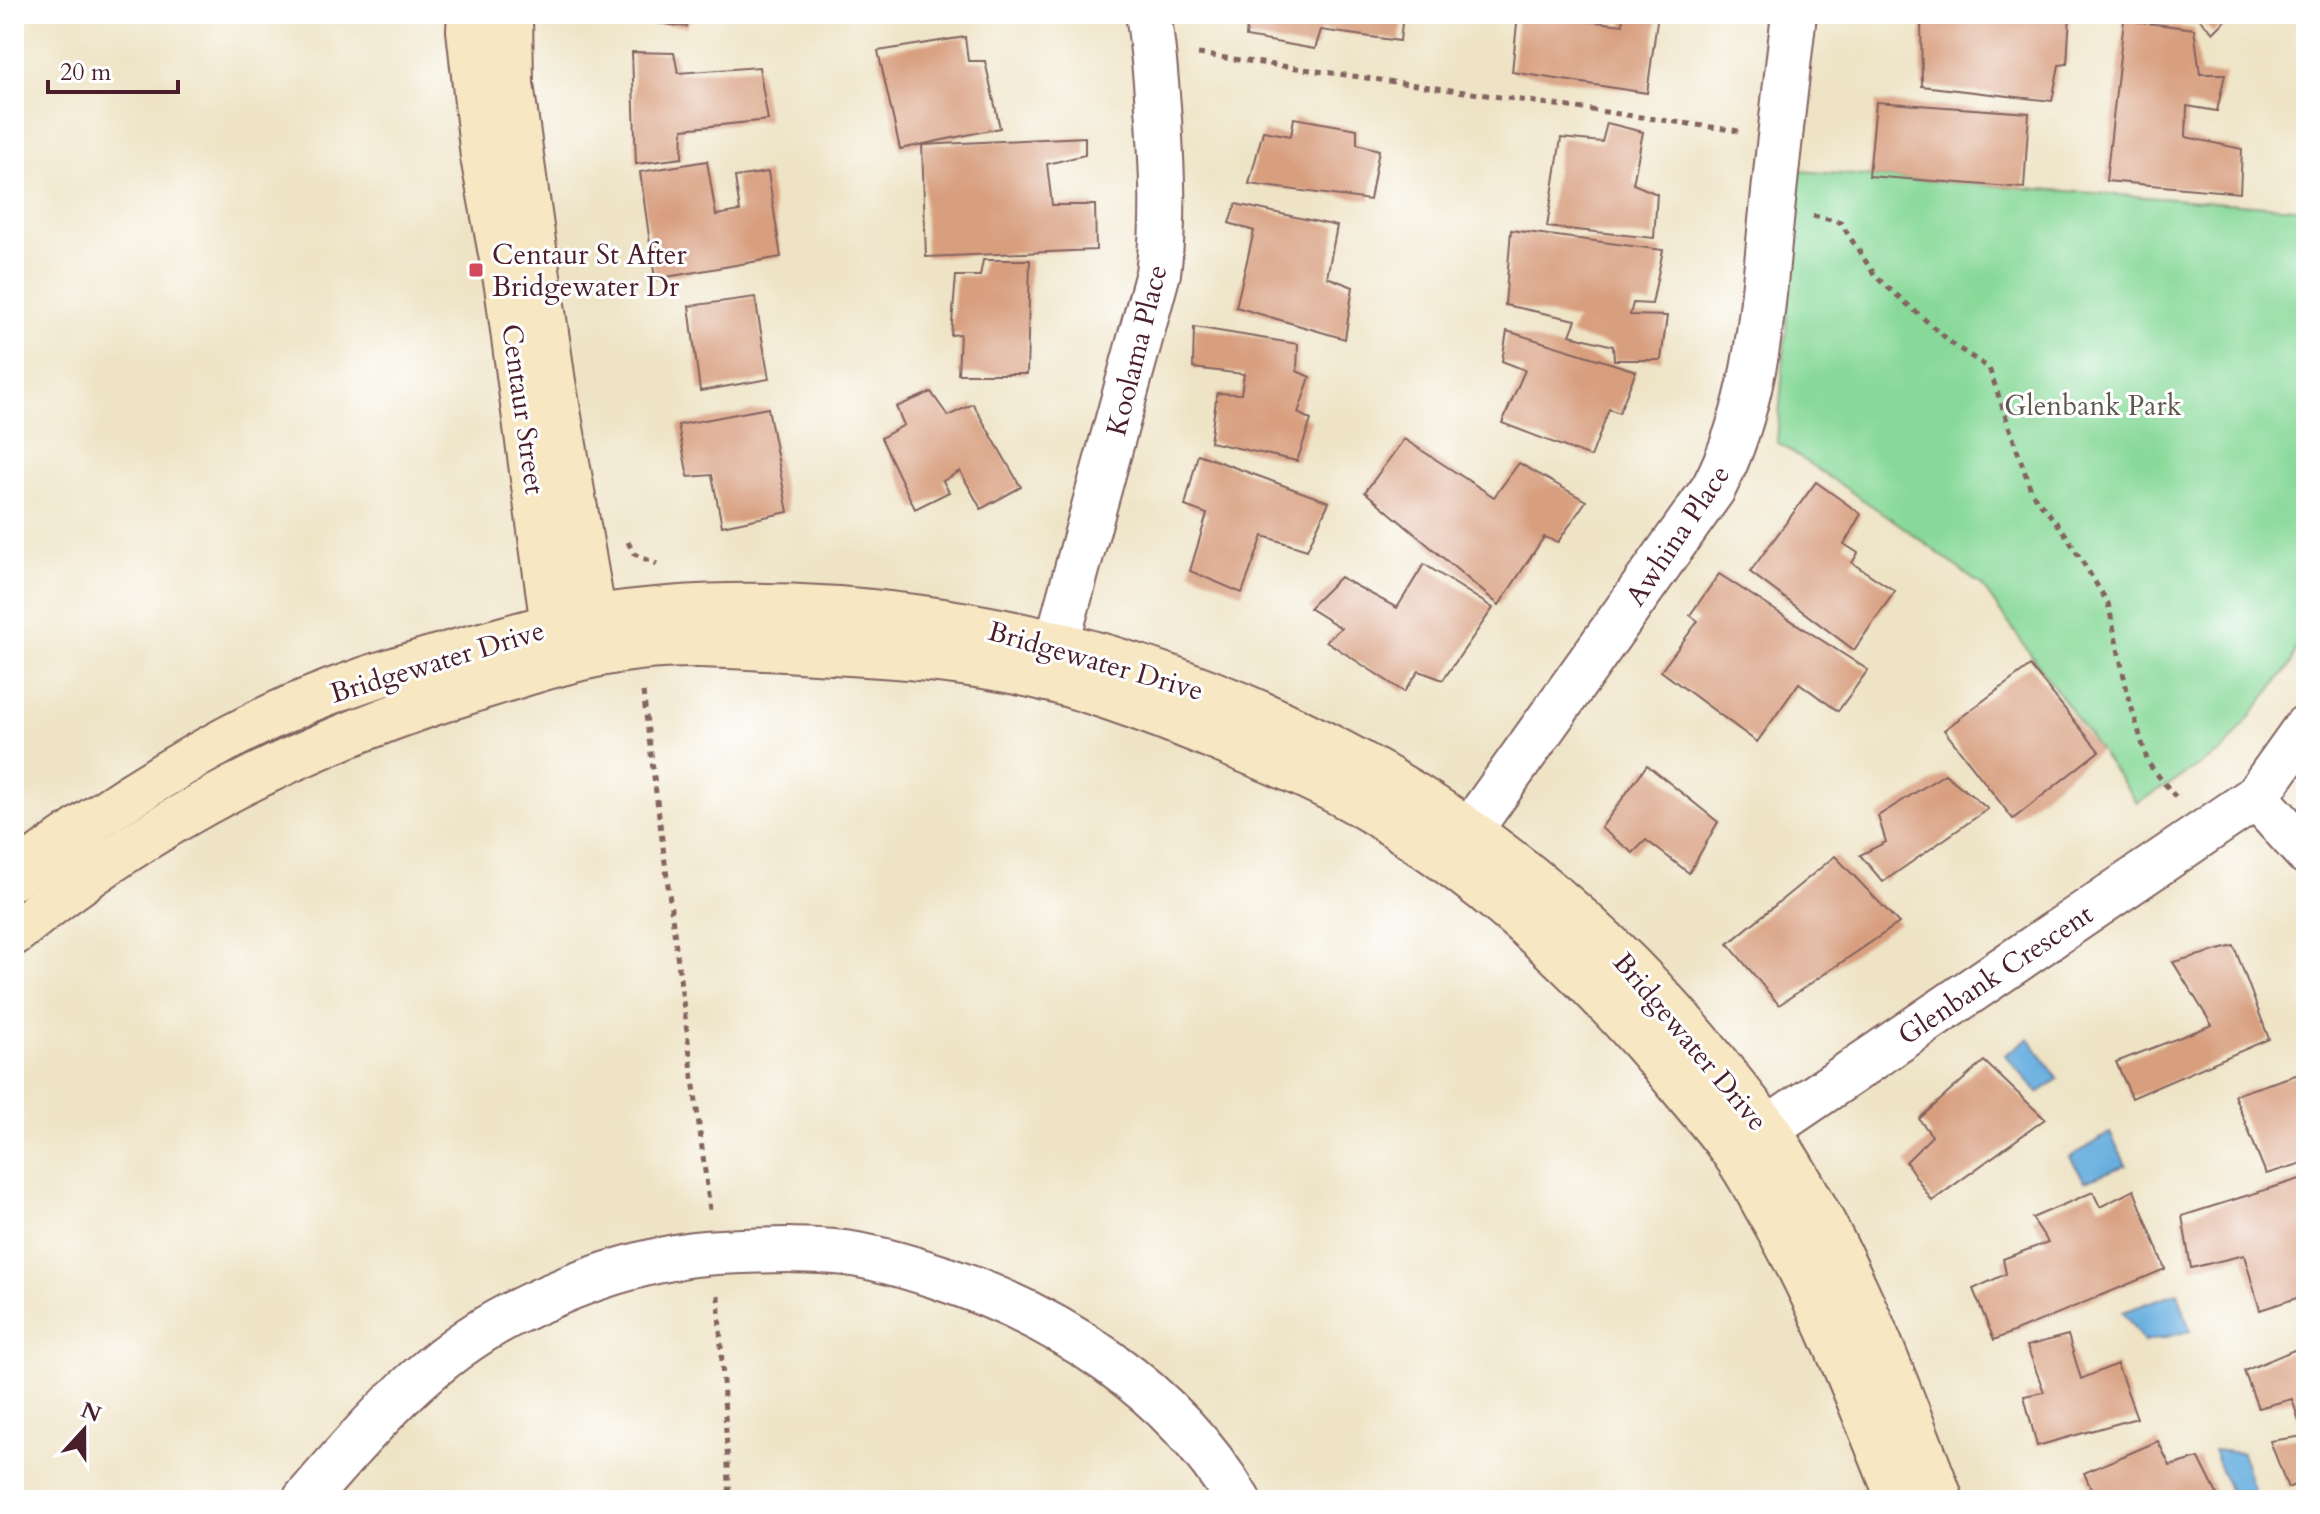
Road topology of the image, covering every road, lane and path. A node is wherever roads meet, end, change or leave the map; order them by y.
1 (470, 14) edge
2 (510, 14) edge
3 (1794, 14) edge
4 (1151, 31) edge
5 (1779, 136) junction
6 (1772, 208) junction
7 (627, 541) dead end
8 (687, 609) junction
9 (591, 641) junction
10 (1052, 661) junction
11 (2306, 727) edge
12 (2256, 797) junction
13 (2205, 832) junction
14 (1458, 846) junction
15 (2306, 852) edge
16 (14, 877) edge
17 (14, 933) edge
18 (1751, 1140) junction
19 (715, 1253) junction
20 (305, 1500) edge
21 (730, 1500) edge
22 (1238, 1500) edge
23 (1899, 1500) edge
24 (1941, 1500) edge

1 - 9 street, Centaur Street
2 - 9 street, Centaur Street
3 - 5 street, Awhina Place
4 - 5 path
4 - 10 street, Koolama Place
5 - 6 street, Awhina Place
6 - 13 path
6 - 14 street, Awhina Place
7 - 8 path
8 - 9 street, Bridgewater Drive
8 - 10 street, Bridgewater Drive
9 - 10 street, Bridgewater Drive
9 - 16 street, Bridgewater Drive
9 - 17 street, Bridgewater Drive
9 - 19 path
10 - 14 street, Bridgewater Drive
11 - 12 street, Glenbank Crescent
12 - 13 street, Glenbank Crescent
12 - 15 street
13 - 18 street, Glenbank Crescent
14 - 18 street, Bridgewater Drive
18 - 23 street, Bridgewater Drive
18 - 24 street, Bridgewater Drive
19 - 20 street
19 - 21 path
19 - 22 street

